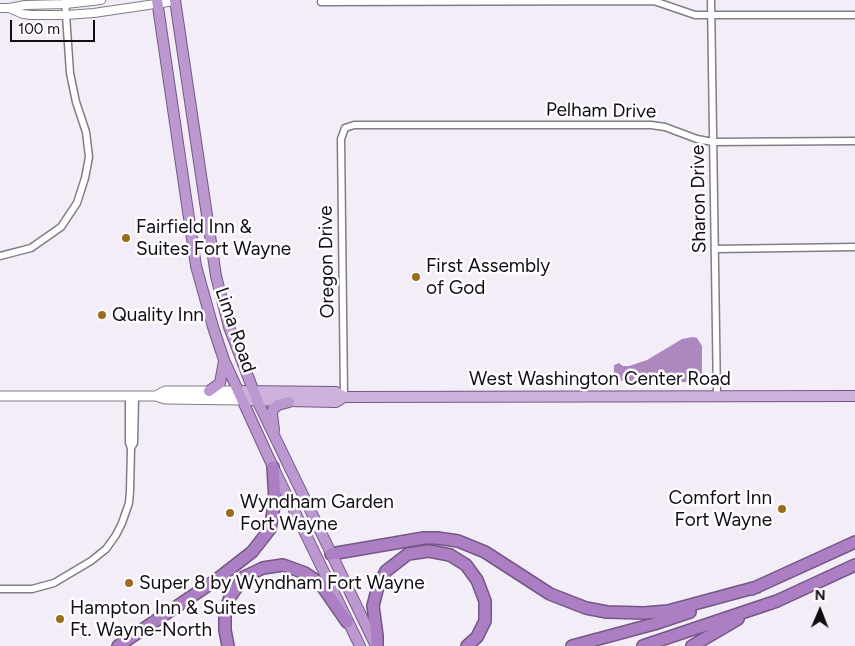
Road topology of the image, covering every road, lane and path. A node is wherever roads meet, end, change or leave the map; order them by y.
1 (101, 0) edge
2 (174, 0) edge
3 (711, 0) edge
4 (66, 2) edge
5 (158, 2) edge
6 (321, 2) dead end
7 (0, 8) edge
8 (9, 8) junction
9 (66, 15) junction
10 (711, 16) junction
11 (855, 16) edge
12 (345, 128) joint
13 (855, 141) edge
14 (713, 142) junction
15 (855, 247) edge
16 (715, 249) junction
17 (0, 256) edge
18 (224, 360) junction
19 (209, 391) junction
20 (0, 396) edge
21 (132, 396) junction
22 (156, 396) junction
23 (240, 396) junction
24 (254, 396) junction
25 (855, 396) edge
26 (344, 397) junction
27 (717, 397) junction
28 (289, 402) junction
29 (275, 440) junction
30 (273, 467) junction
31 (855, 542) edge
32 (331, 554) junction
33 (855, 565) edge
34 (757, 587) junction
35 (0, 589) edge
36 (761, 606) junction
37 (347, 622) junction
38 (118, 646) edge
39 (228, 646) edge
40 (360, 646) edge
41 (376, 646) edge
42 (467, 646) edge
43 (572, 646) edge
44 (643, 646) edge
45 (692, 646) edge

1 - 4 street
2 - 5 street
2 - 24 highway, Lima Road
3 - 10 street, Sharon Drive
4 - 8 street
4 - 9 street
5 - 9 street
5 - 18 highway, Lima Road
6 - 10 street
7 - 8 street
8 - 9 street
9 - 17 street
10 - 11 street
10 - 14 street, Sharon Drive
12 - 14 street, Pelham Drive
12 - 26 street, Oregon Drive
13 - 14 street, Pelham Drive
14 - 16 street, Sharon Drive
15 - 16 street
16 - 27 street, Sharon Drive
18 - 19 highway
18 - 23 highway, Lima Road
19 - 22 main road, West Washington Center Road
19 - 23 main road, West Washington Center Road
20 - 21 main road, West Washington Center Road
21 - 22 main road, West Washington Center Road
21 - 35 street
22 - 23 main road, West Washington Center Road
23 - 24 main road, West Washington Center Road
23 - 30 highway, Lima Road
24 - 26 main road, West Washington Center Road
24 - 28 main road, West Washington Center Road
24 - 29 highway, Lima Road
25 - 27 main road, West Washington Center Road
26 - 27 main road, West Washington Center Road
26 - 28 main road, West Washington Center Road
28 - 29 highway
29 - 32 highway, Lima Road
30 - 37 highway, Lima Road
30 - 38 highway
31 - 34 highway
32 - 34 highway
32 - 41 highway, Lima Road
33 - 36 highway
34 - 43 highway
36 - 44 highway
36 - 45 highway
37 - 39 highway
37 - 40 highway, Lima Road
41 - 42 highway

